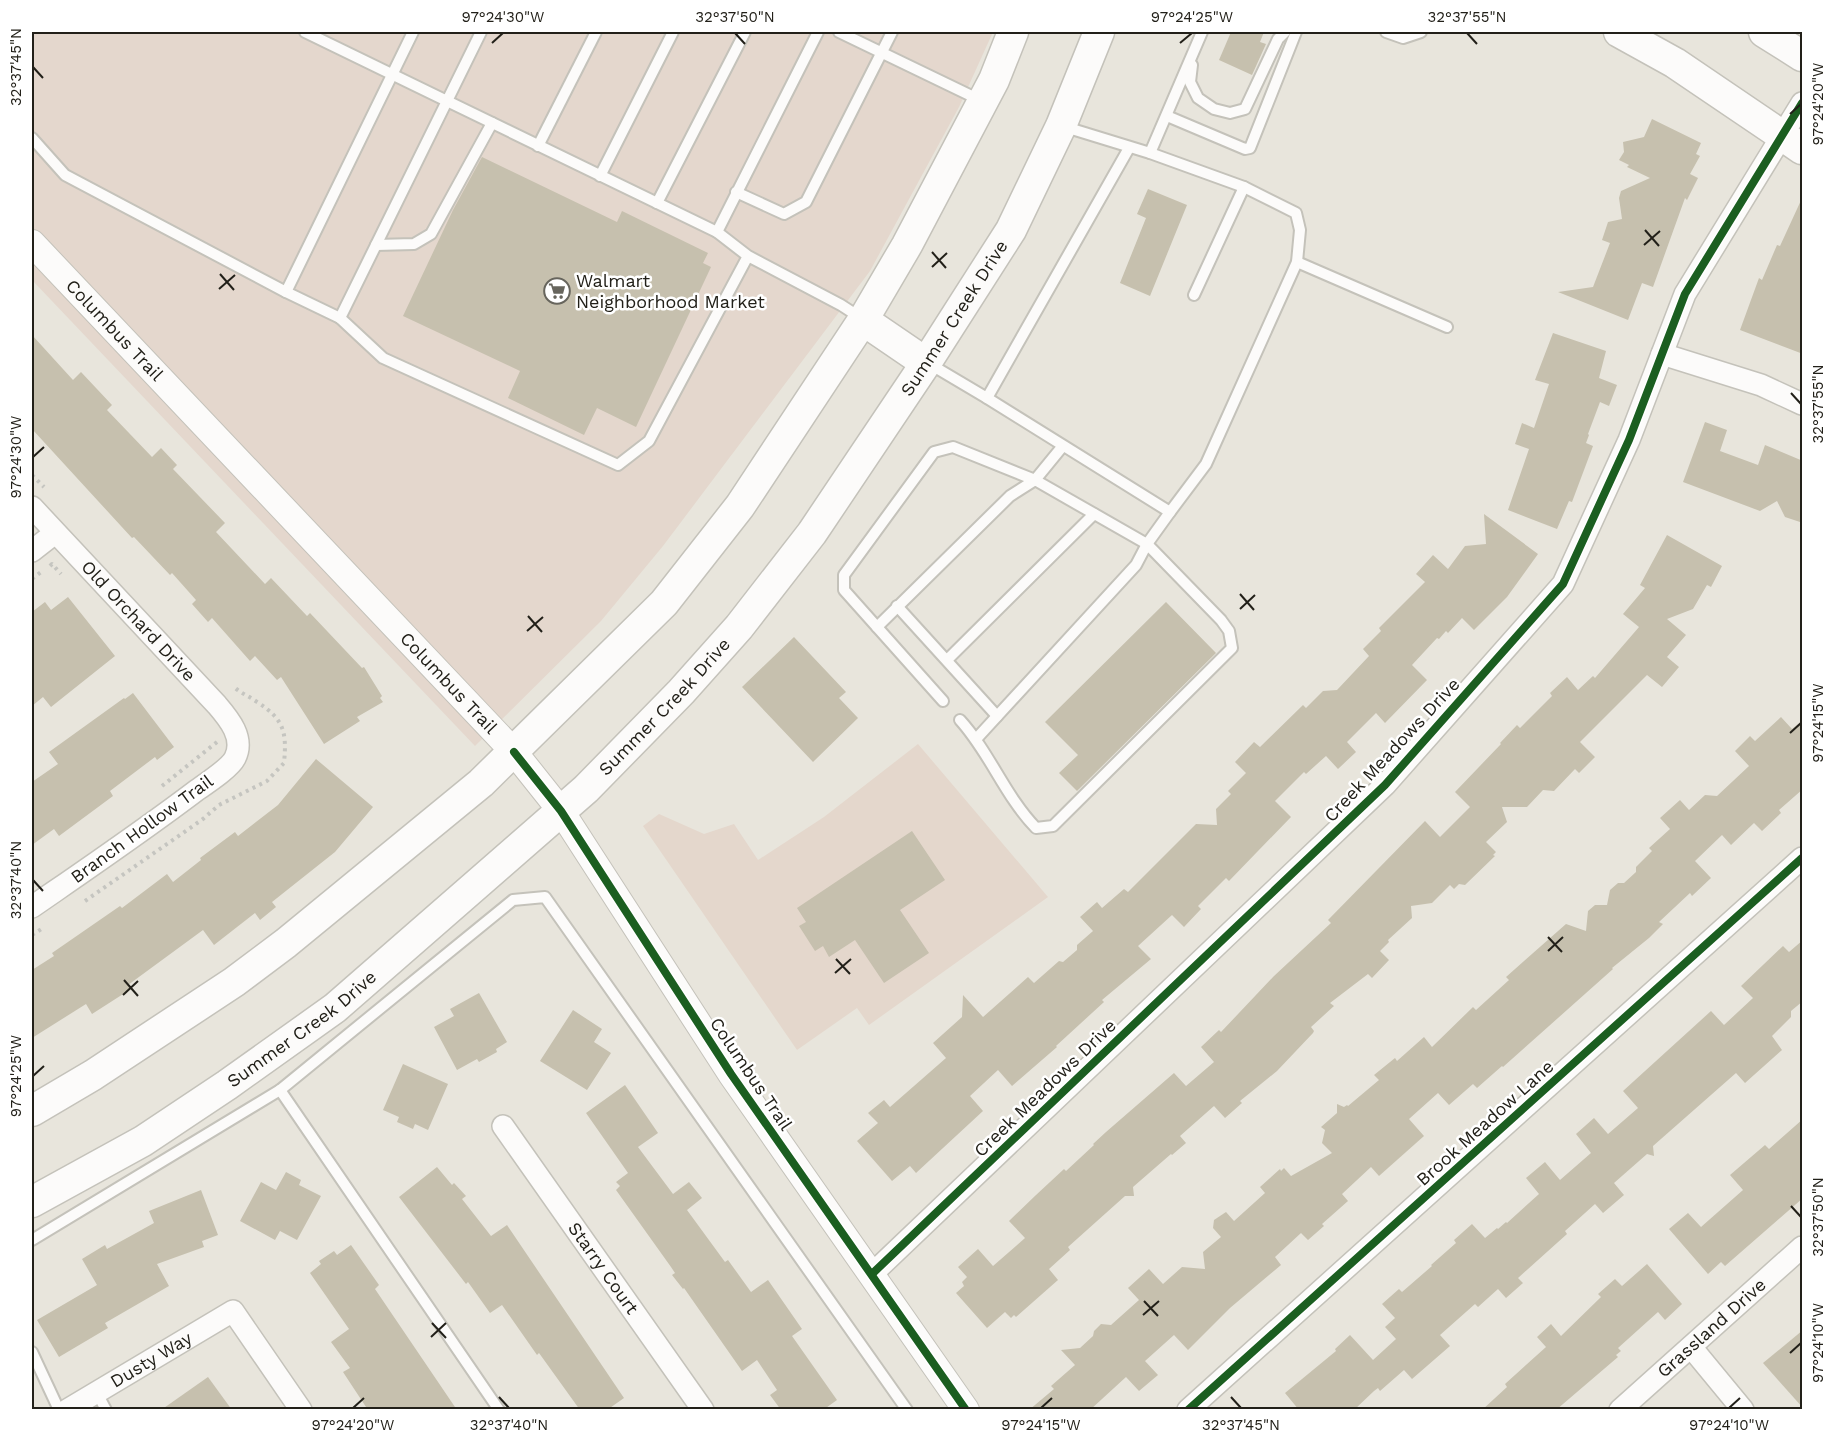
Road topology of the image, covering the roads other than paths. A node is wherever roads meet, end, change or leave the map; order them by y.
1 (305, 32) edge
2 (334, 32) edge
3 (413, 32) edge
4 (481, 32) edge
5 (596, 32) edge
6 (673, 32) edge
7 (745, 32) edge
8 (818, 32) edge
9 (839, 32) edge
10 (892, 32) edge
11 (1014, 32) edge
12 (1099, 32) edge
13 (1202, 32) edge
14 (1285, 32) edge
15 (1296, 32) edge
16 (1386, 32) edge
17 (1421, 32) edge
18 (1619, 32) edge
19 (1764, 32) edge
20 (328, 43) junction
21 (882, 53) junction
22 (1192, 56) junction
23 (1803, 56) edge
24 (392, 75) junction
25 (447, 101) junction
26 (983, 101) junction
27 (1803, 103) edge
28 (1167, 116) junction
29 (492, 123) junction
30 (1062, 126) junction
31 (32, 138) edge
32 (1793, 142) edge
33 (538, 146) junction
34 (1129, 148) junction
35 (1150, 153) junction
36 (600, 176) junction
37 (1244, 188) junction
38 (736, 192) junction
39 (657, 203) junction
40 (717, 232) junction
41 (32, 243) edge
42 (376, 244) junction
43 (748, 256) junction
44 (1297, 261) junction
45 (286, 292) junction
46 (1194, 295) dead end
47 (340, 318) junction
48 (863, 320) junction
49 (1447, 327) dead end
50 (1662, 354) junction
51 (926, 363) junction
52 (987, 398) junction
53 (1803, 404) edge
54 (1062, 447) junction
55 (1035, 480) junction
56 (32, 507) edge
57 (1170, 512) junction
58 (1094, 514) junction
59 (55, 533) junction
60 (1147, 544) junction
61 (32, 551) edge
62 (897, 606) junction
63 (877, 627) junction
64 (947, 660) junction
65 (943, 701) dead end
66 (998, 716) junction
67 (960, 720) dead end
68 (977, 738) junction
69 (229, 740) joint
70 (514, 752) junction
71 (561, 811) junction
72 (1803, 858) edge
73 (32, 908) edge
74 (280, 1089) junction
75 (32, 1111) edge
76 (503, 1126) dead end
77 (32, 1202) edge
78 (32, 1240) edge
79 (1803, 1247) edge
80 (872, 1274) junction
81 (1691, 1347) junction
82 (32, 1352) edge
83 (101, 1401) edge
84 (59, 1410) edge
85 (67, 1410) edge
86 (301, 1410) edge
87 (499, 1410) edge
88 (703, 1410) edge
89 (907, 1410) edge
90 (966, 1410) edge
91 (1188, 1410) edge
92 (1620, 1410) edge
93 (1743, 1410) edge

1 - 20 lane
2 - 20 lane
3 - 24 lane
4 - 25 lane
5 - 33 lane
6 - 36 lane
7 - 39 lane
8 - 38 lane
9 - 21 lane
10 - 21 lane
11 - 26 main road
12 - 30 main road, Summer Creek Drive
13 - 22 lane
14 - 22 lane
15 - 28 lane
16 - 17 lane
18 - 32 main road
19 - 23 main road
20 - 24 lane
21 - 26 lane
21 - 38 lane
22 - 28 lane
24 - 25 lane
24 - 45 lane
25 - 29 lane
25 - 42 lane
26 - 48 main road
27 - 32 street, Creek Meadows Drive
28 - 35 lane
29 - 33 lane
29 - 42 lane
30 - 34 lane
30 - 51 main road, Summer Creek Drive
31 - 45 lane
32 - 50 street, Creek Meadows Drive
33 - 36 lane
34 - 35 lane
34 - 52 lane
35 - 37 lane
36 - 39 lane
37 - 44 lane
37 - 46 lane
38 - 40 lane
39 - 40 lane
40 - 43 lane
41 - 70 street, Columbus Trail
42 - 47 lane
43 - 47 lane
43 - 48 lane
44 - 49 lane
44 - 57 lane
45 - 47 lane
48 - 51 main road
48 - 70 main road
50 - 53 street
50 - 80 street, Creek Meadows Drive
51 - 52 lane
51 - 71 main road, Summer Creek Drive
52 - 54 lane
54 - 55 lane
54 - 57 lane
55 - 58 lane
55 - 62 lane
55 - 63 lane
56 - 59 street, Old Orchard Drive
57 - 60 lane
58 - 60 lane
58 - 64 lane
59 - 61 street
59 - 69 street, Old Orchard Drive
60 - 66 lane
60 - 68 lane
62 - 63 lane
62 - 64 lane
63 - 65 lane
64 - 66 lane
66 - 68 lane
67 - 68 lane
69 - 73 street, Branch Hollow Trail
70 - 71 street, Columbus Trail
70 - 75 main road
71 - 77 main road, Summer Creek Drive
71 - 80 street, Columbus Trail
72 - 91 street, Brook Meadow Lane
74 - 78 lane
74 - 87 lane
74 - 89 lane
76 - 88 street, Starry Court
79 - 81 street, Grassland Drive
80 - 90 street, Columbus Trail
81 - 92 street, Grassland Drive
81 - 93 street
82 - 84 lane
83 - 85 street, Dusty Way
83 - 86 street, Dusty Way

